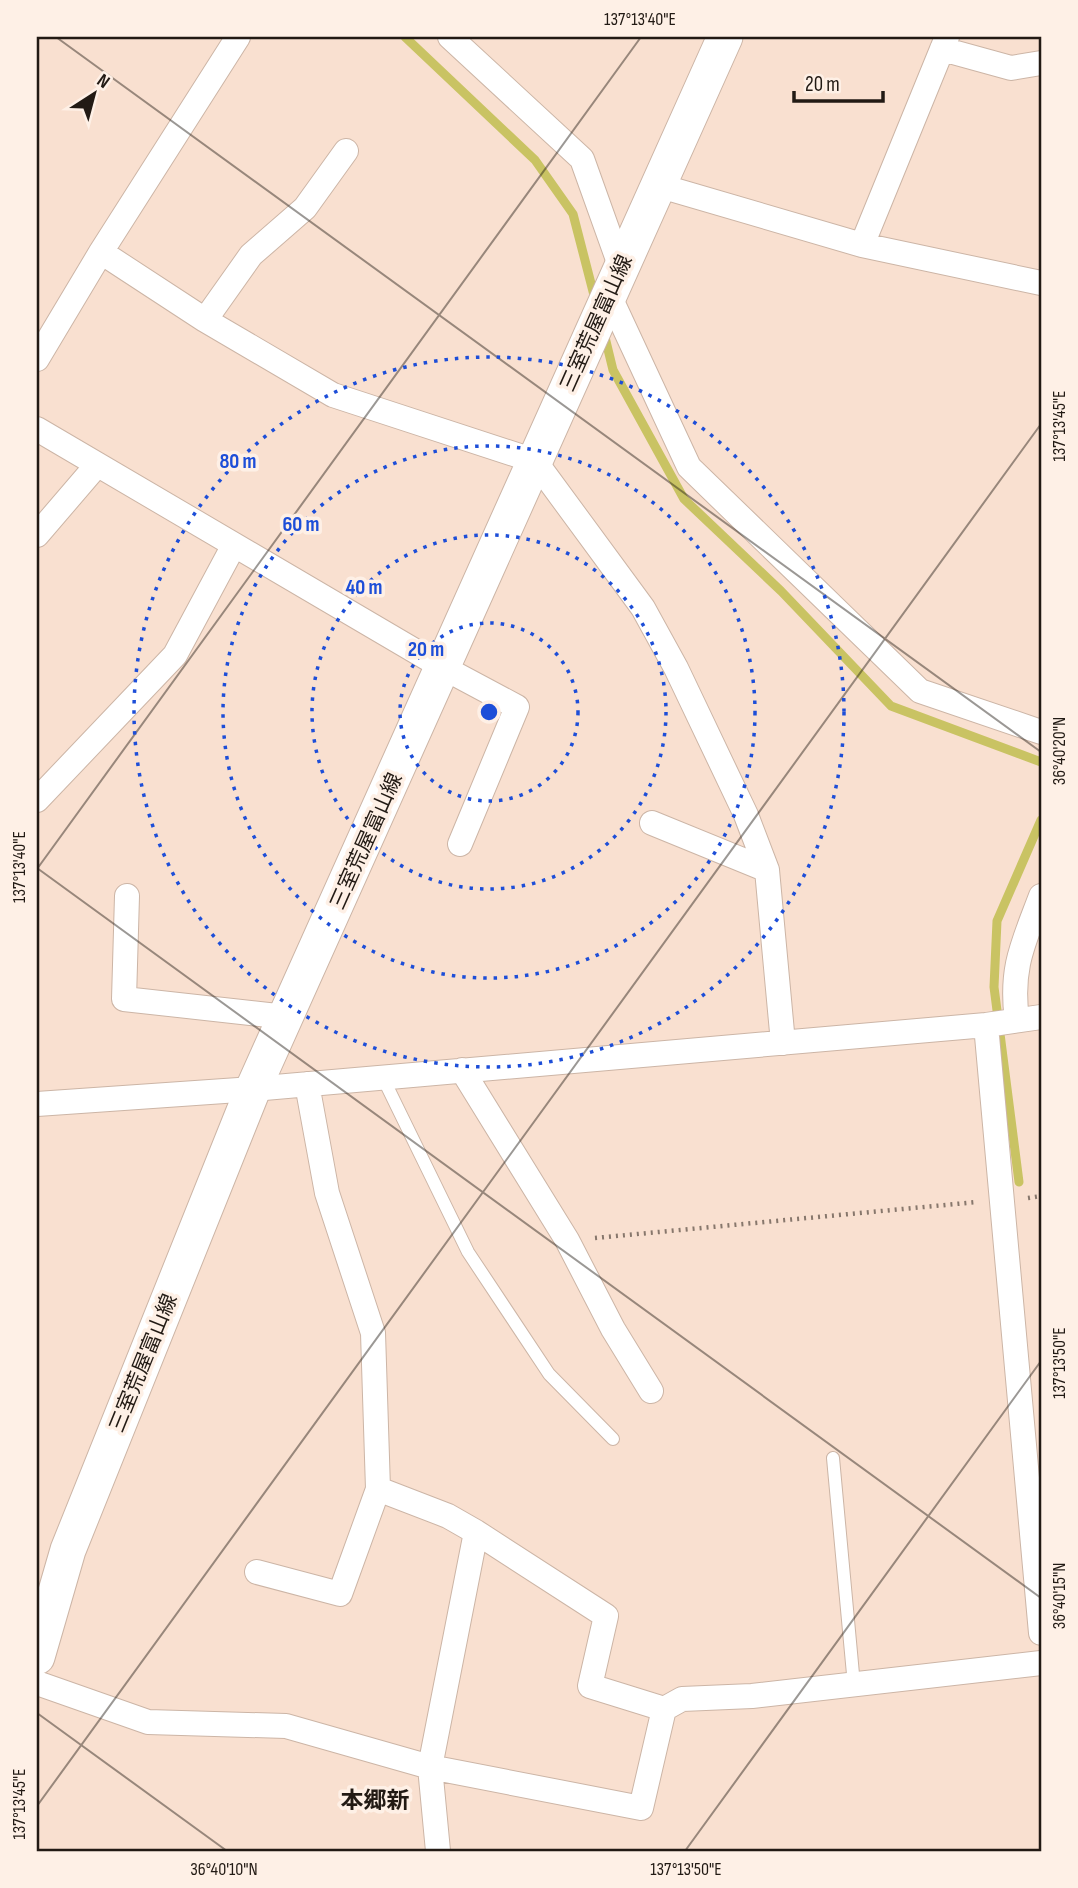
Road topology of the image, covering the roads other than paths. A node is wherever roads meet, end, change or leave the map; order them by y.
1 (238, 37) edge
2 (450, 37) edge
3 (725, 37) edge
4 (945, 43) edge
5 (1041, 63) edge
6 (346, 151) dead end
7 (657, 185) junction
8 (862, 245) junction
9 (101, 252) junction
10 (615, 281) junction
11 (1041, 283) edge
12 (205, 320) junction
13 (37, 359) edge
14 (37, 429) edge
15 (535, 461) junction
16 (97, 464) junction
17 (37, 536) edge
18 (234, 545) junction
19 (444, 668) junction
20 (1041, 732) edge
21 (37, 800) edge
22 (652, 822) dead end
23 (460, 844) dead end
24 (767, 870) junction
25 (127, 896) dead end
26 (1041, 896) edge
27 (286, 1017) junction
28 (1029, 1019) edge
29 (986, 1025) junction
30 (783, 1043) junction
31 (462, 1070) junction
32 (383, 1078) junction
33 (307, 1084) junction
34 (253, 1089) junction
35 (37, 1104) edge
36 (651, 1391) dead end
37 (613, 1439) dead end
38 (833, 1458) dead end
39 (378, 1489) junction
40 (476, 1532) junction
41 (257, 1572) dead end
42 (1041, 1633) edge
43 (37, 1657) edge
44 (1041, 1663) edge
45 (37, 1684) edge
46 (854, 1685) junction
47 (664, 1709) junction
48 (430, 1767) junction
49 (438, 1851) edge

1 - 9 street
2 - 10 street
3 - 7 main road, 三室荒屋富山線
4 - 5 street
4 - 8 street
6 - 12 street
7 - 8 street
7 - 10 main road, 三室荒屋富山線
8 - 11 street
9 - 12 street
9 - 13 street
10 - 15 main road, 三室荒屋富山線
10 - 20 street
12 - 15 street
14 - 16 street
15 - 19 main road, 三室荒屋富山線
15 - 24 street
16 - 17 street
16 - 18 street
18 - 19 street
18 - 21 street
19 - 23 street
19 - 27 main road, 三室荒屋富山線
22 - 24 street
24 - 30 street
25 - 27 street
26 - 28 street
27 - 34 main road, 三室荒屋富山線
28 - 29 street
29 - 30 street
29 - 42 street
30 - 31 street
31 - 32 street
31 - 36 street
32 - 33 street
32 - 37 lane
33 - 34 street
33 - 39 street
34 - 35 street
34 - 43 main road, 三室荒屋富山線
38 - 46 lane
39 - 40 street
39 - 41 street
40 - 47 street
40 - 48 street
44 - 46 street
45 - 48 street
46 - 47 street
47 - 48 street
48 - 49 street

